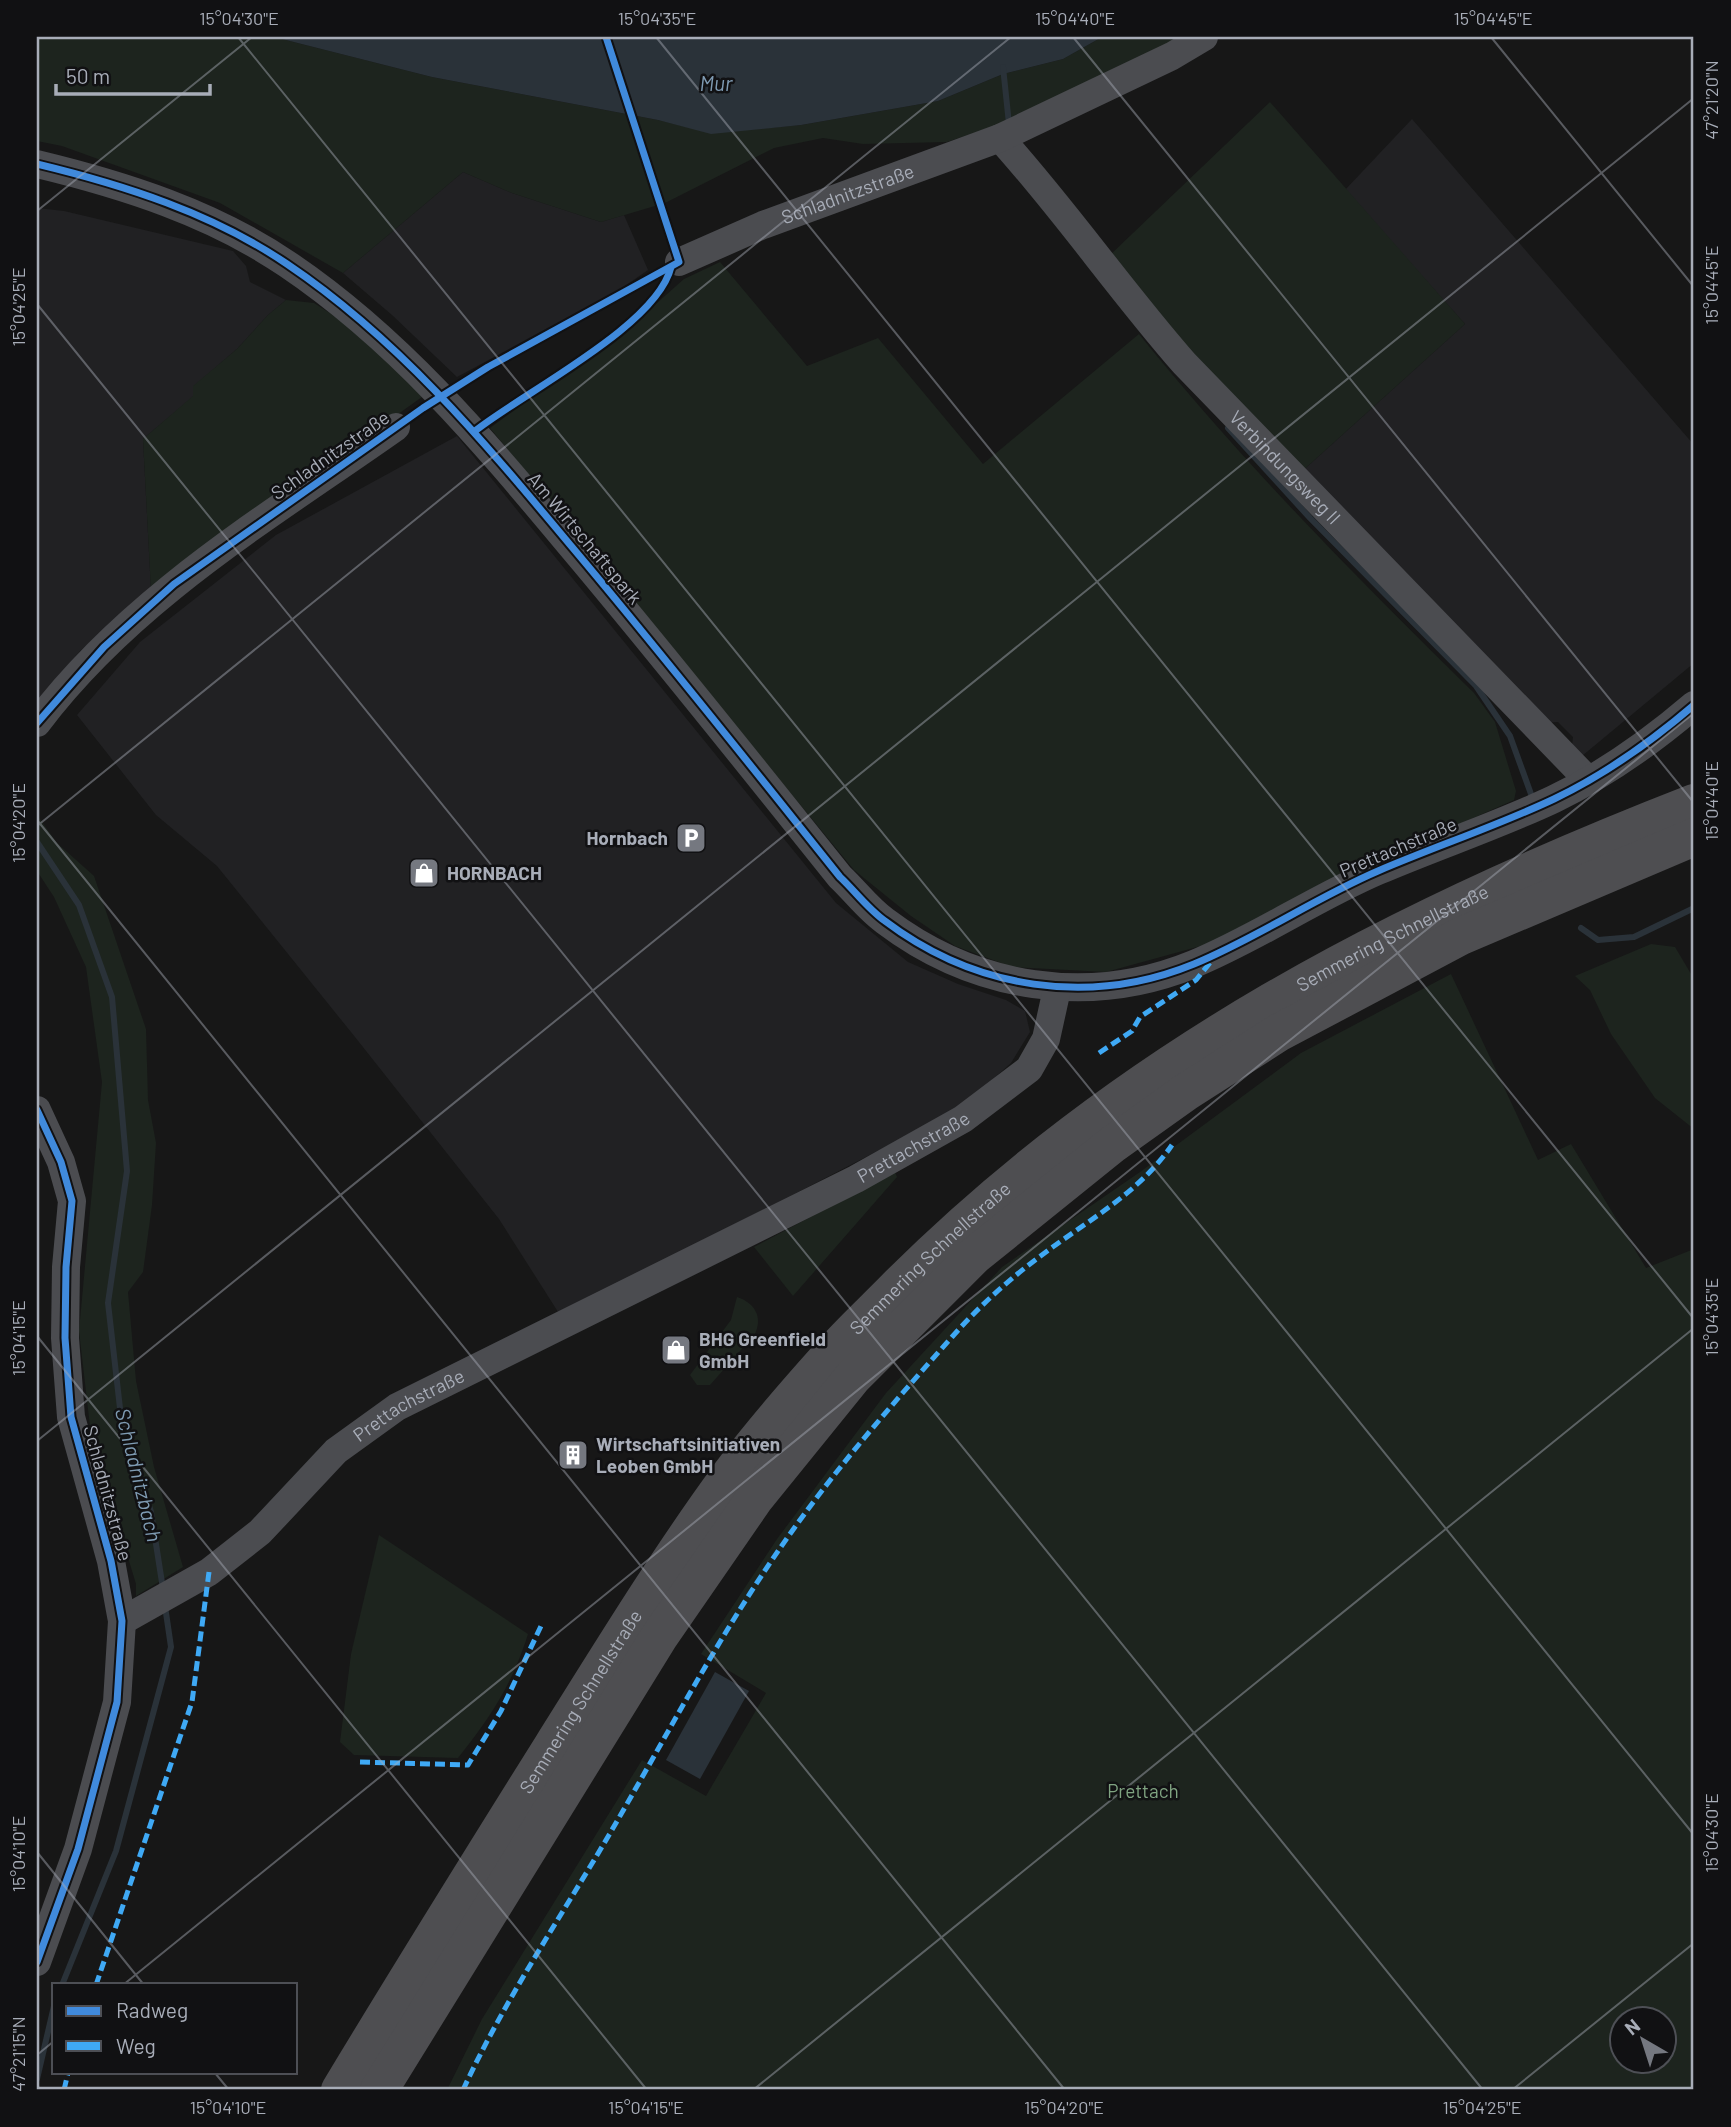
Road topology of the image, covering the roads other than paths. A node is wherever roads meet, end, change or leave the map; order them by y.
1 (1204, 37) edge
2 (1000, 138) junction
3 (37, 164) edge
4 (679, 262) dead end
5 (396, 427) dead end
6 (1694, 705) edge
7 (37, 723) edge
8 (1588, 780) junction
9 (1694, 803) edge
10 (1694, 836) edge
11 (1632, 860) junction
12 (1694, 860) edge
13 (1057, 989) junction
14 (1177, 1077) junction
15 (37, 1110) edge
16 (1104, 1130) junction
17 (131, 1616) junction
18 (37, 1962) edge
19 (340, 2090) edge
20 (379, 2090) edge

1 - 2 street, Schladnitzstraße
2 - 4 street, Schladnitzstraße
2 - 8 street, Verbindungsweg II
3 - 13 street, Am Wirtschaftspark
5 - 7 street, Schladnitzstraße
6 - 8 street, Prettachstraße
8 - 13 street, Prettachstraße
9 - 14 highway, Semmering Schnellstraße
10 - 11 highway, Semmering Schnellstraße
11 - 12 highway
11 - 14 highway, Semmering Schnellstraße
13 - 17 street, Prettachstraße
14 - 16 highway, Semmering Schnellstraße
15 - 17 street, Schladnitzstraße
16 - 19 highway, Semmering Schnellstraße
16 - 20 highway, Semmering Schnellstraße
17 - 18 street, Schladnitzstraße

